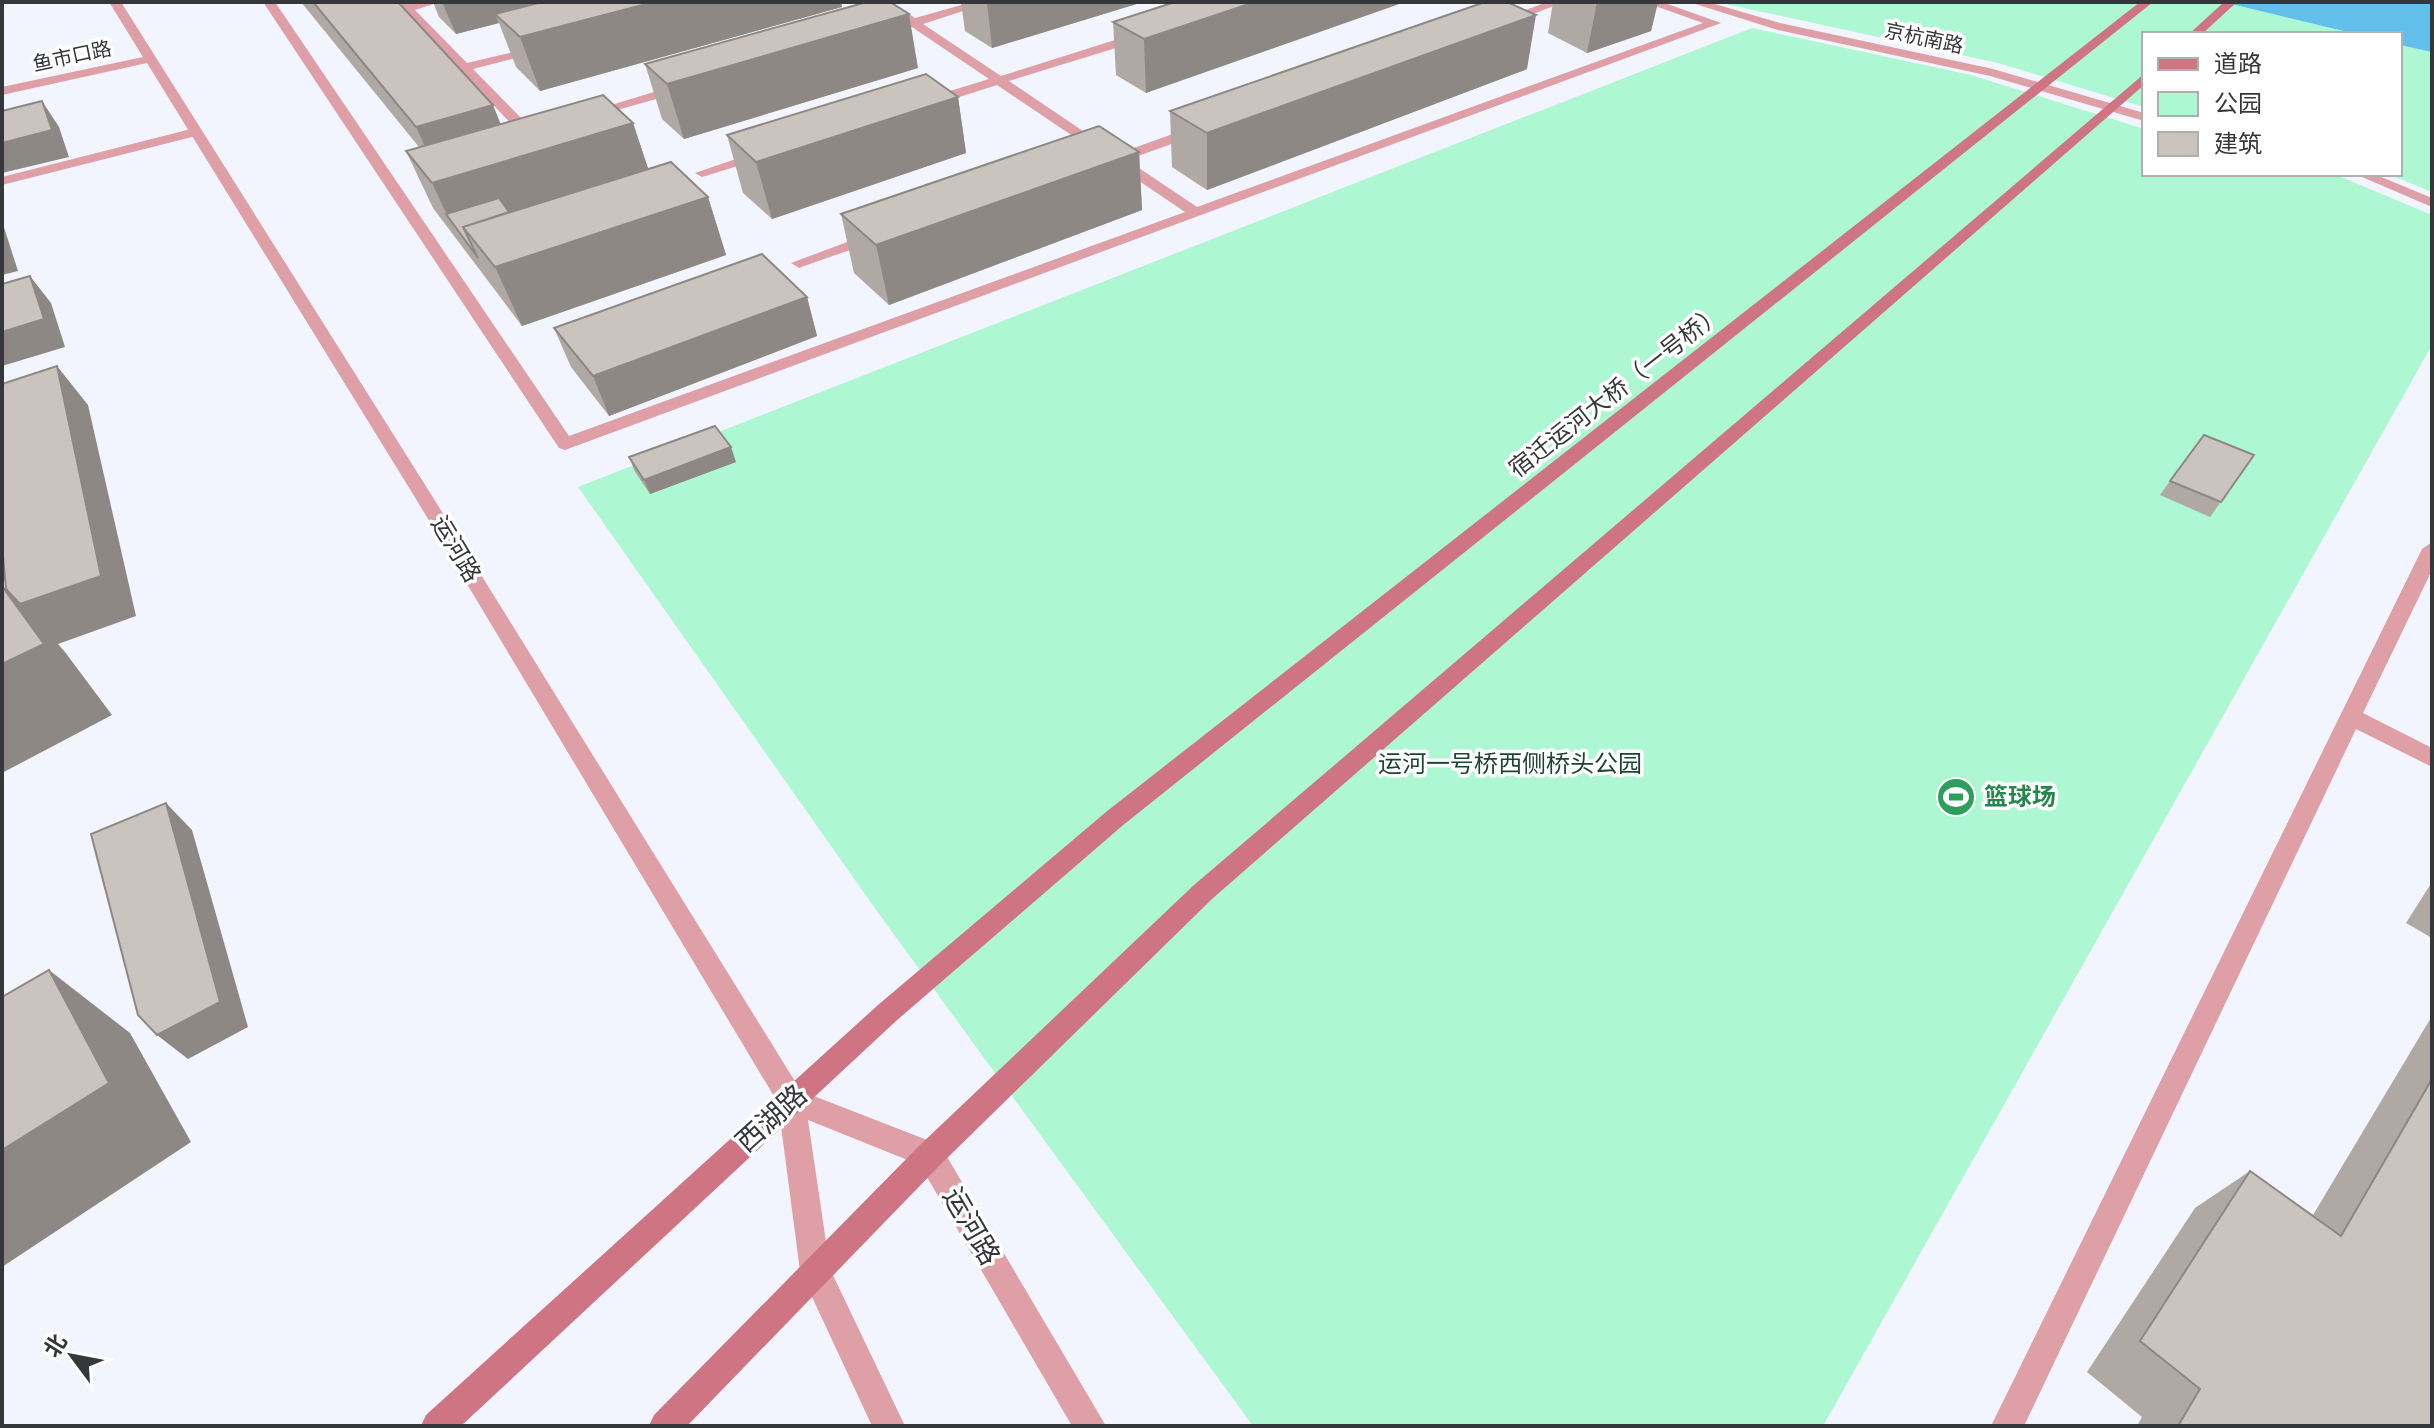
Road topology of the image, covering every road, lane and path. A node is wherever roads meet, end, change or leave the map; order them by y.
1 (115, 2) edge
2 (269, 2) edge
3 (434, 2) edge
4 (883, 2) edge
5 (985, 2) edge
6 (1558, 2) edge
7 (1650, 2) edge
8 (1695, 2) edge
9 (2147, 2) edge
10 (2231, 2) edge
11 (404, 5) edge
12 (914, 23) junction
13 (1484, 28) edge
14 (1162, 30) edge
15 (2197, 32) edge
16 (869, 35) edge
17 (555, 44) edge
18 (150, 59) junction
19 (467, 67) junction
20 (1000, 80) junction
21 (2142, 80) edge
22 (690, 85) edge
23 (2, 91) edge
24 (910, 108) edge
25 (2142, 116) edge
26 (571, 119) edge
27 (556, 123) edge
28 (1204, 127) edge
29 (195, 132) junction
30 (777, 150) edge
31 (1106, 157) junction
32 (702, 173) dead end
33 (2367, 176) edge
34 (2, 181) edge
35 (2432, 203) edge
36 (1196, 213) junction
37 (888, 232) edge
38 (799, 263) dead end
39 (2432, 549) edge
40 (2351, 717) junction
41 (2432, 758) edge
42 (1114, 819) joint
43 (791, 1100) junction
44 (930, 1155) junction
45 (815, 1271) junction
46 (437, 1426) edge
47 (665, 1426) edge
48 (889, 1426) edge
49 (1090, 1426) edge
50 (2007, 1426) edge

1 - 18 street, 运河路
2 - 36 street
3 - 11 street
4 - 12 street
5 - 12 street
6 - 13 street
7 - 36 street
8 - 25 street, 京杭南路
9 - 42 main road, 宿迁运河大桥（一号桥）
10 - 15 main road
11 - 19 street
12 - 16 street
12 - 20 street
14 - 20 street
17 - 19 street
18 - 23 street, 鱼市口路
18 - 29 street, 运河路
19 - 27 street
20 - 24 street
20 - 31 street
21 - 44 main road
22 - 26 street
28 - 31 street
29 - 34 street
29 - 43 street, 运河路
30 - 32 street
31 - 36 street
33 - 35 street
37 - 38 street
39 - 40 street
40 - 41 street
40 - 50 street
42 - 43 main road, 西湖路
43 - 44 street
43 - 45 street, 运河路
43 - 46 main road, 西湖路
44 - 45 main road
44 - 49 street, 运河路
45 - 47 main road
45 - 48 street, 运河路

